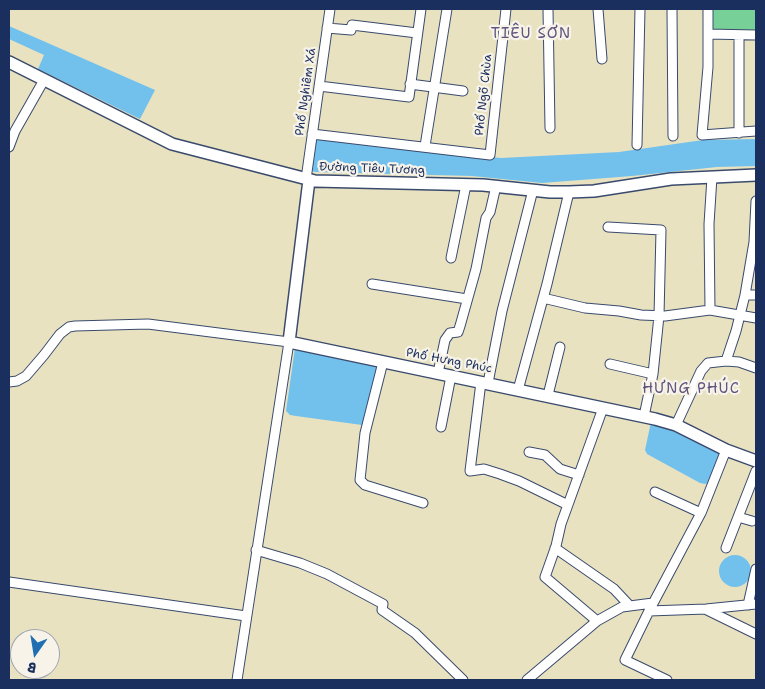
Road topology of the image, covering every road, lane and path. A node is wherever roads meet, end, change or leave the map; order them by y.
1 (330, 9) edge
2 (421, 9) edge
3 (446, 9) edge
4 (506, 9) edge
5 (548, 9) edge
6 (598, 9) edge
7 (640, 9) edge
8 (672, 9) edge
9 (708, 9) edge
10 (327, 28) junction
11 (418, 33) junction
12 (708, 34) junction
13 (739, 35) junction
14 (756, 35) edge
15 (602, 59) dead end
16 (9, 62) edge
17 (44, 80) junction
18 (410, 84) junction
19 (319, 86) junction
20 (434, 87) junction
21 (463, 91) dead end
22 (550, 128) dead end
23 (756, 131) edge
24 (739, 133) junction
25 (312, 134) junction
26 (673, 136) dead end
27 (637, 145) dead end
28 (425, 146) junction
29 (9, 147) edge
30 (756, 175) edge
31 (712, 177) junction
32 (308, 179) junction
33 (466, 185) junction
34 (496, 186) junction
35 (533, 190) junction
36 (568, 192) junction
37 (756, 201) edge
38 (608, 227) dead end
39 (451, 258) dead end
40 (372, 284) dead end
41 (745, 295) junction
42 (756, 295) edge
43 (543, 298) junction
44 (467, 299) junction
45 (710, 310) junction
46 (739, 315) junction
47 (659, 316) junction
48 (756, 318) edge
49 (289, 342) junction
50 (560, 347) dead end
51 (726, 361) junction
52 (383, 362) junction
53 (610, 364) dead end
54 (756, 368) edge
55 (438, 373) junction
56 (653, 374) junction
57 (451, 376) junction
58 (9, 382) edge
59 (484, 382) junction
60 (518, 390) junction
61 (548, 396) junction
62 (602, 408) junction
63 (644, 416) junction
64 (676, 425) junction
65 (440, 427) dead end
66 (726, 450) junction
67 (529, 452) dead end
68 (756, 461) edge
69 (756, 471) edge
70 (579, 475) junction
71 (655, 492) dead end
72 (423, 503) dead end
73 (568, 505) junction
74 (701, 513) junction
75 (738, 517) junction
76 (752, 522) dead end
77 (555, 548) junction
78 (726, 548) dead end
79 (256, 550) junction
80 (756, 569) edge
81 (9, 582) edge
82 (752, 604) edge
83 (630, 606) junction
84 (651, 607) junction
85 (706, 609) junction
86 (246, 616) junction
87 (597, 621) junction
88 (756, 634) edge
89 (237, 680) edge
90 (463, 680) edge
91 (527, 680) edge
92 (667, 680) edge

1 - 10 street, Phố Nghiêm Xá
2 - 11 street
3 - 20 street
4 - 28 street, Phố Ngõ Chùa
5 - 22 street
6 - 15 street
7 - 27 street
8 - 26 street
9 - 12 street
10 - 11 street
10 - 19 street, Phố Nghiêm Xá
11 - 18 street
12 - 13 street
12 - 24 street
13 - 14 street
13 - 24 street
16 - 17 street, Đường Tiêu Tương
17 - 29 street
17 - 32 street, Đường Tiêu Tương
18 - 19 street
18 - 20 street
19 - 25 street, Phố Nghiêm Xá
20 - 21 street
20 - 28 street
23 - 24 street
25 - 28 street
25 - 32 street, Phố Nghiêm Xá
30 - 31 street, Đường Tiêu Tương
31 - 36 street, Đường Tiêu Tương
31 - 45 street
32 - 33 street, Đường Tiêu Tương
32 - 49 street
33 - 34 street, Đường Tiêu Tương
33 - 39 street
34 - 35 street, Đường Tiêu Tương
34 - 44 street
35 - 36 street, Đường Tiêu Tương
35 - 59 street
36 - 43 street
37 - 41 street
38 - 47 street
40 - 44 street
41 - 42 street
41 - 46 street
43 - 47 street
43 - 60 street
44 - 55 street
45 - 46 street
45 - 47 street
46 - 48 street
46 - 51 street
47 - 56 street
49 - 52 street, Phố Hưng Phúc
49 - 58 street
49 - 79 street
50 - 61 street
51 - 54 street
51 - 64 street
52 - 55 street, Phố Hưng Phúc
52 - 72 street
53 - 56 street
55 - 57 street, Phố Hưng Phúc
56 - 63 street
57 - 59 street, Phố Hưng Phúc
57 - 65 street
59 - 60 street, Phố Hưng Phúc
59 - 73 street
60 - 61 street, Phố Hưng Phúc
61 - 62 street, Phố Hưng Phúc
62 - 63 street, Phố Hưng Phúc
62 - 70 street
63 - 64 street, Phố Hưng Phúc
64 - 66 street, Phố Hưng Phúc
66 - 68 street, Phố Hưng Phúc
66 - 74 street
67 - 70 street
69 - 75 street
70 - 73 street
71 - 74 street
73 - 77 street
74 - 84 street
75 - 76 street
75 - 78 street
77 - 83 street
77 - 87 street
79 - 86 street
79 - 90 street
80 - 82 street
81 - 86 street
82 - 85 street
83 - 84 street
83 - 87 street
84 - 85 street
84 - 92 street
85 - 88 street
86 - 89 street
87 - 91 street

